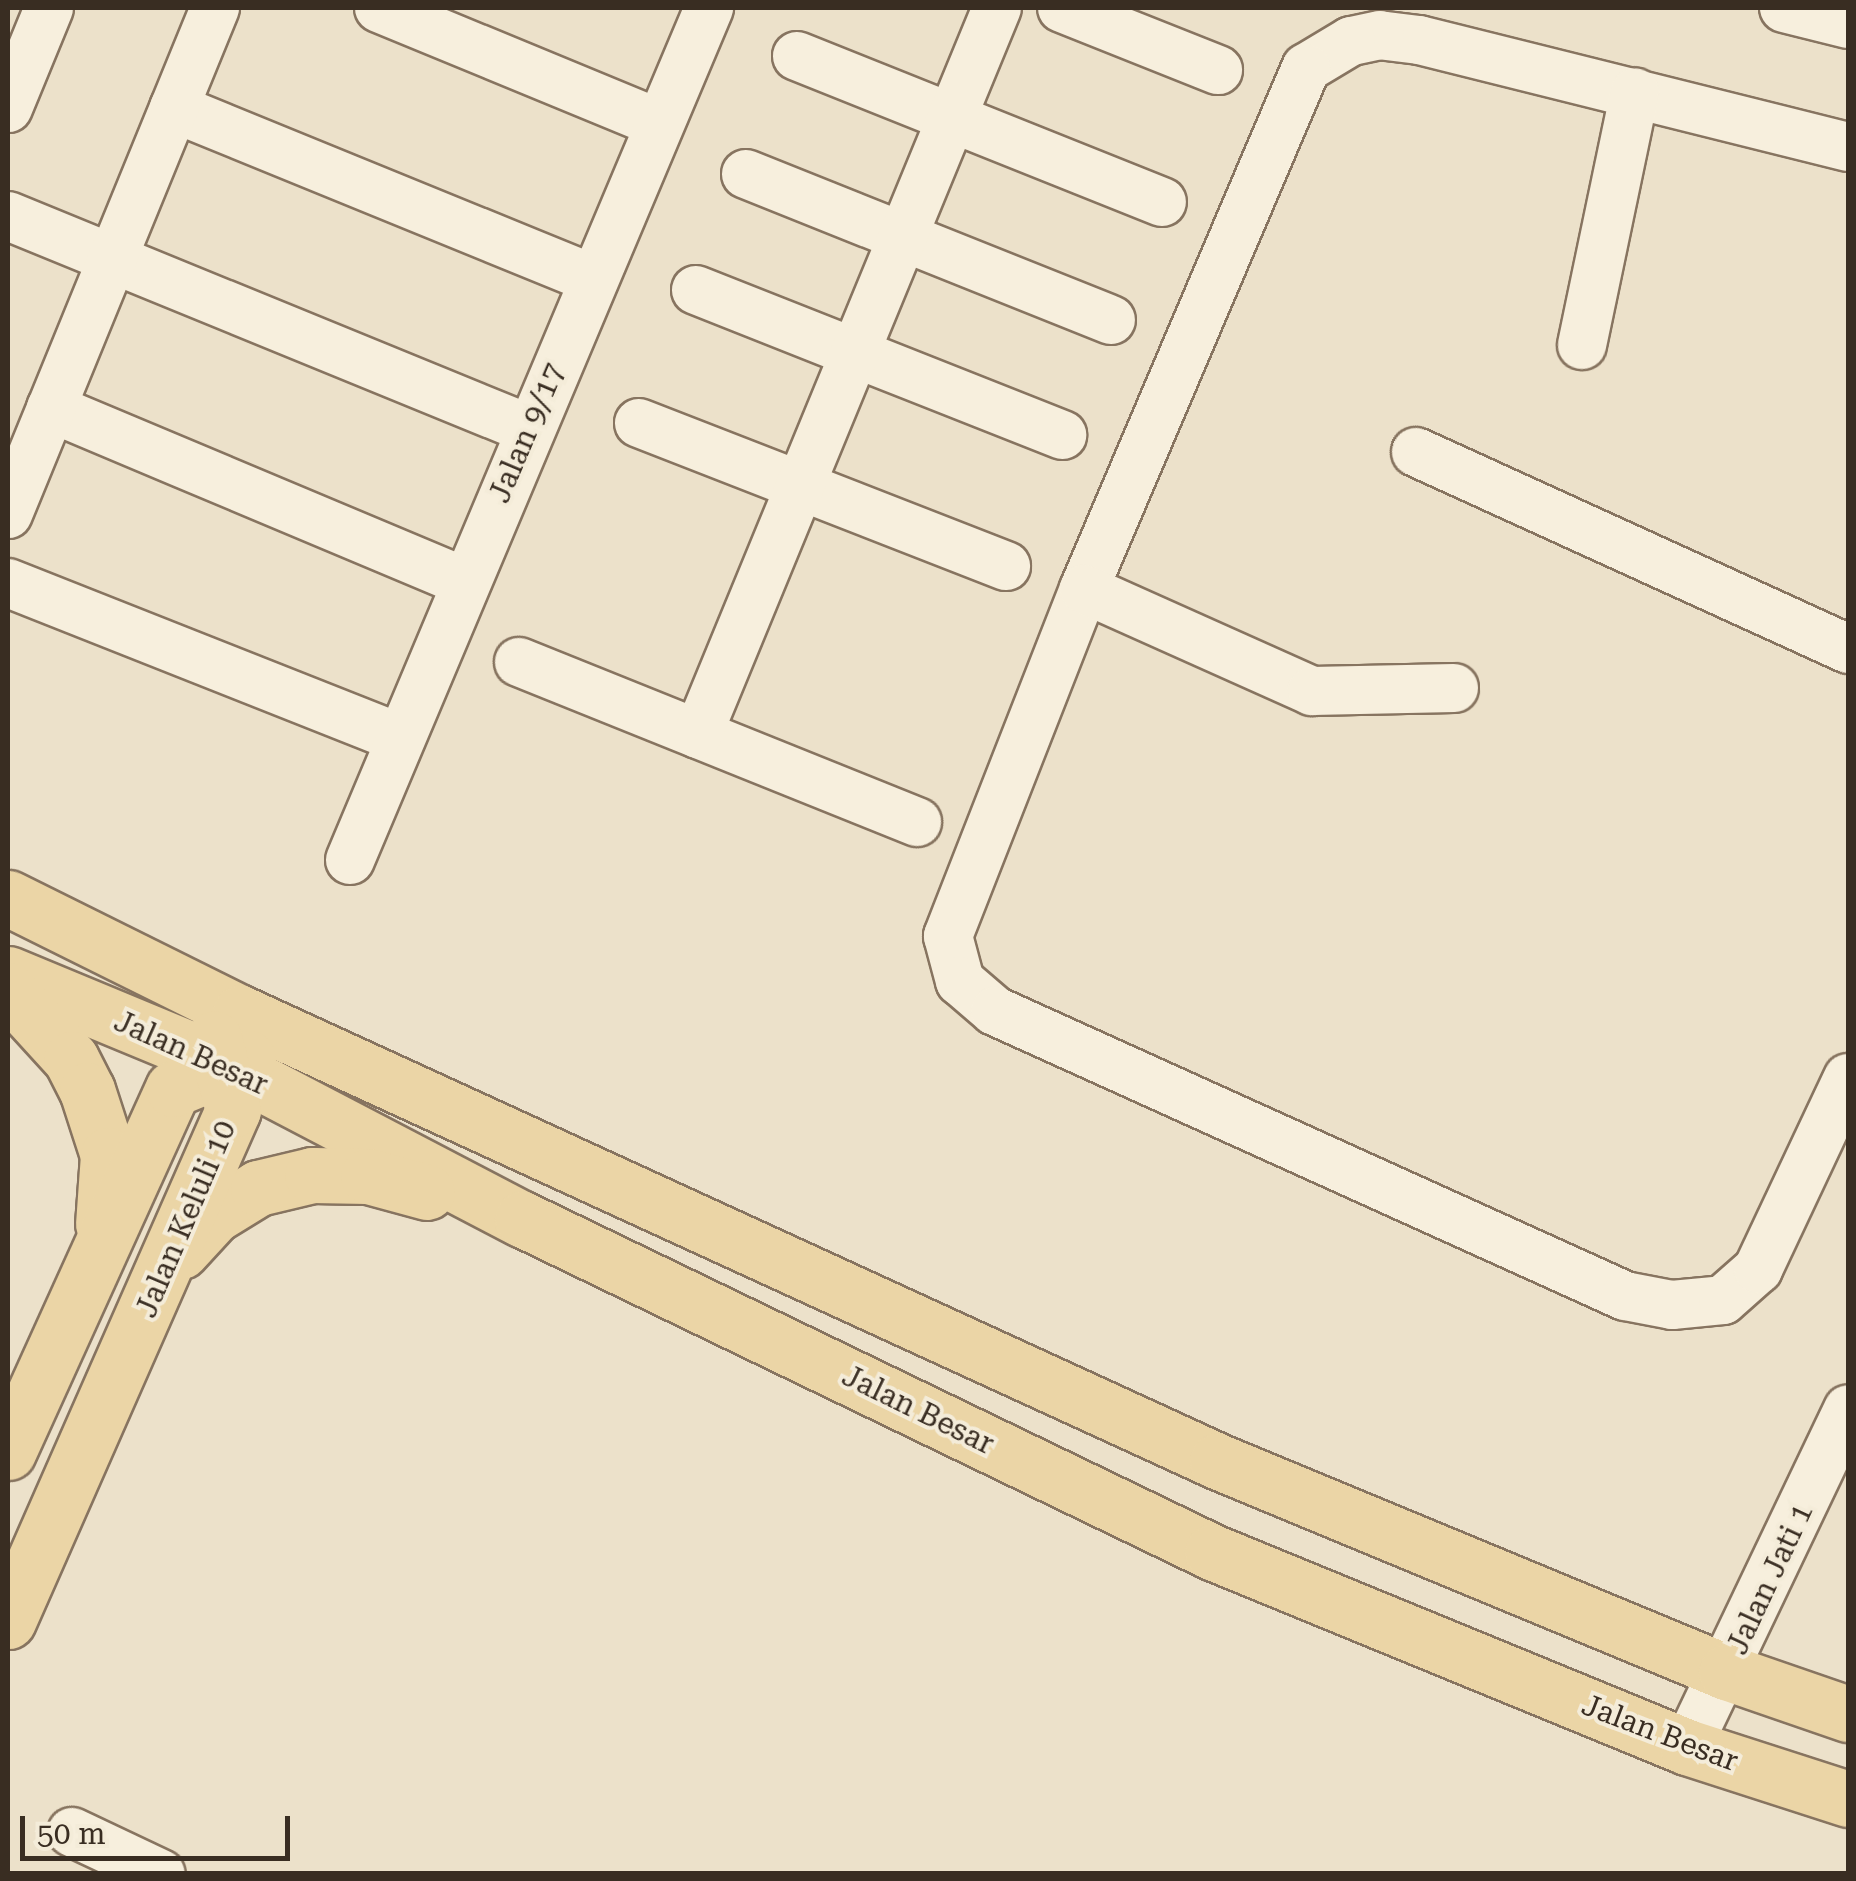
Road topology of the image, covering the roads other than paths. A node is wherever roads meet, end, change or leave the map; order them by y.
1 (49, 8) edge
2 (215, 8) edge
3 (379, 8) edge
4 (709, 8) edge
5 (996, 8) edge
6 (1062, 8) edge
7 (1784, 8) edge
8 (1848, 24) edge
9 (797, 56) dead end
10 (1218, 70) dead end
11 (1634, 92) junction
12 (8, 108) edge
13 (174, 108) junction
14 (952, 118) junction
15 (656, 122) junction
16 (1848, 148) edge
17 (746, 174) dead end
18 (1162, 202) dead end
19 (8, 216) edge
20 (903, 236) junction
21 (112, 257) junction
22 (591, 278) junction
23 (696, 290) dead end
24 (1112, 320) dead end
25 (1582, 345) dead end
26 (855, 352) junction
27 (51, 408) junction
28 (639, 423) dead end
29 (529, 428) junction
30 (1062, 436) dead end
31 (1416, 452) dead end
32 (801, 484) junction
33 (8, 514) edge
34 (1006, 566) dead end
35 (465, 582) junction
36 (8, 583) edge
37 (1084, 589) junction
38 (1848, 649) edge
39 (519, 662) dead end
40 (1454, 688) dead end
41 (698, 734) junction
42 (400, 738) junction
43 (917, 822) dead end
44 (350, 860) dead end
45 (8, 898) edge
46 (101, 944) junction
47 (8, 974) edge
48 (8, 990) edge
49 (223, 1064) junction
50 (1848, 1078) edge
51 (419, 1095) junction
52 (522, 1219) junction
53 (100, 1262) junction
54 (170, 1262) junction
55 (1848, 1409) edge
56 (8, 1452) edge
57 (8, 1621) edge
58 (1726, 1672) junction
59 (1848, 1714) edge
60 (1687, 1746) junction
61 (1848, 1799) edge
62 (72, 1832) dead end
63 (161, 1874) edge

1 - 12 street
2 - 13 street
3 - 15 street
4 - 15 street, Jalan 9/17
5 - 14 street
6 - 10 street
7 - 8 street
9 - 14 street
11 - 16 street
11 - 25 street
11 - 37 street
13 - 21 street
13 - 22 street
14 - 18 street
14 - 20 street
15 - 22 street, Jalan 9/17
17 - 20 street
19 - 21 street
20 - 24 street
20 - 26 street
21 - 27 street
21 - 29 street
22 - 29 street, Jalan 9/17
23 - 26 street
26 - 30 street
26 - 32 street
27 - 33 street
27 - 35 street
28 - 32 street
29 - 35 street, Jalan 9/17
31 - 38 street
32 - 34 street
32 - 41 street
35 - 42 street, Jalan 9/17
36 - 42 street
37 - 40 street
37 - 50 street
39 - 41 street
41 - 43 street
42 - 44 street, Jalan 9/17
45 - 46 main road, Jalan Besar
46 - 49 main road
46 - 51 main road, Jalan Besar
47 - 49 main road, Jalan Besar
48 - 53 main road
49 - 51 main road
49 - 52 main road, Jalan Besar
49 - 53 main road, Jalan Keluli 10
49 - 54 main road, Jalan Keluli 10
51 - 58 main road, Jalan Besar
52 - 54 main road
52 - 60 main road, Jalan Besar
53 - 56 main road, Jalan Keluli 10
54 - 57 main road, Jalan Keluli 10
55 - 58 street, Jalan Jati 1
58 - 59 main road, Jalan Besar
58 - 60 street, Jalan Jati 1
60 - 61 main road, Jalan Besar
62 - 63 street

